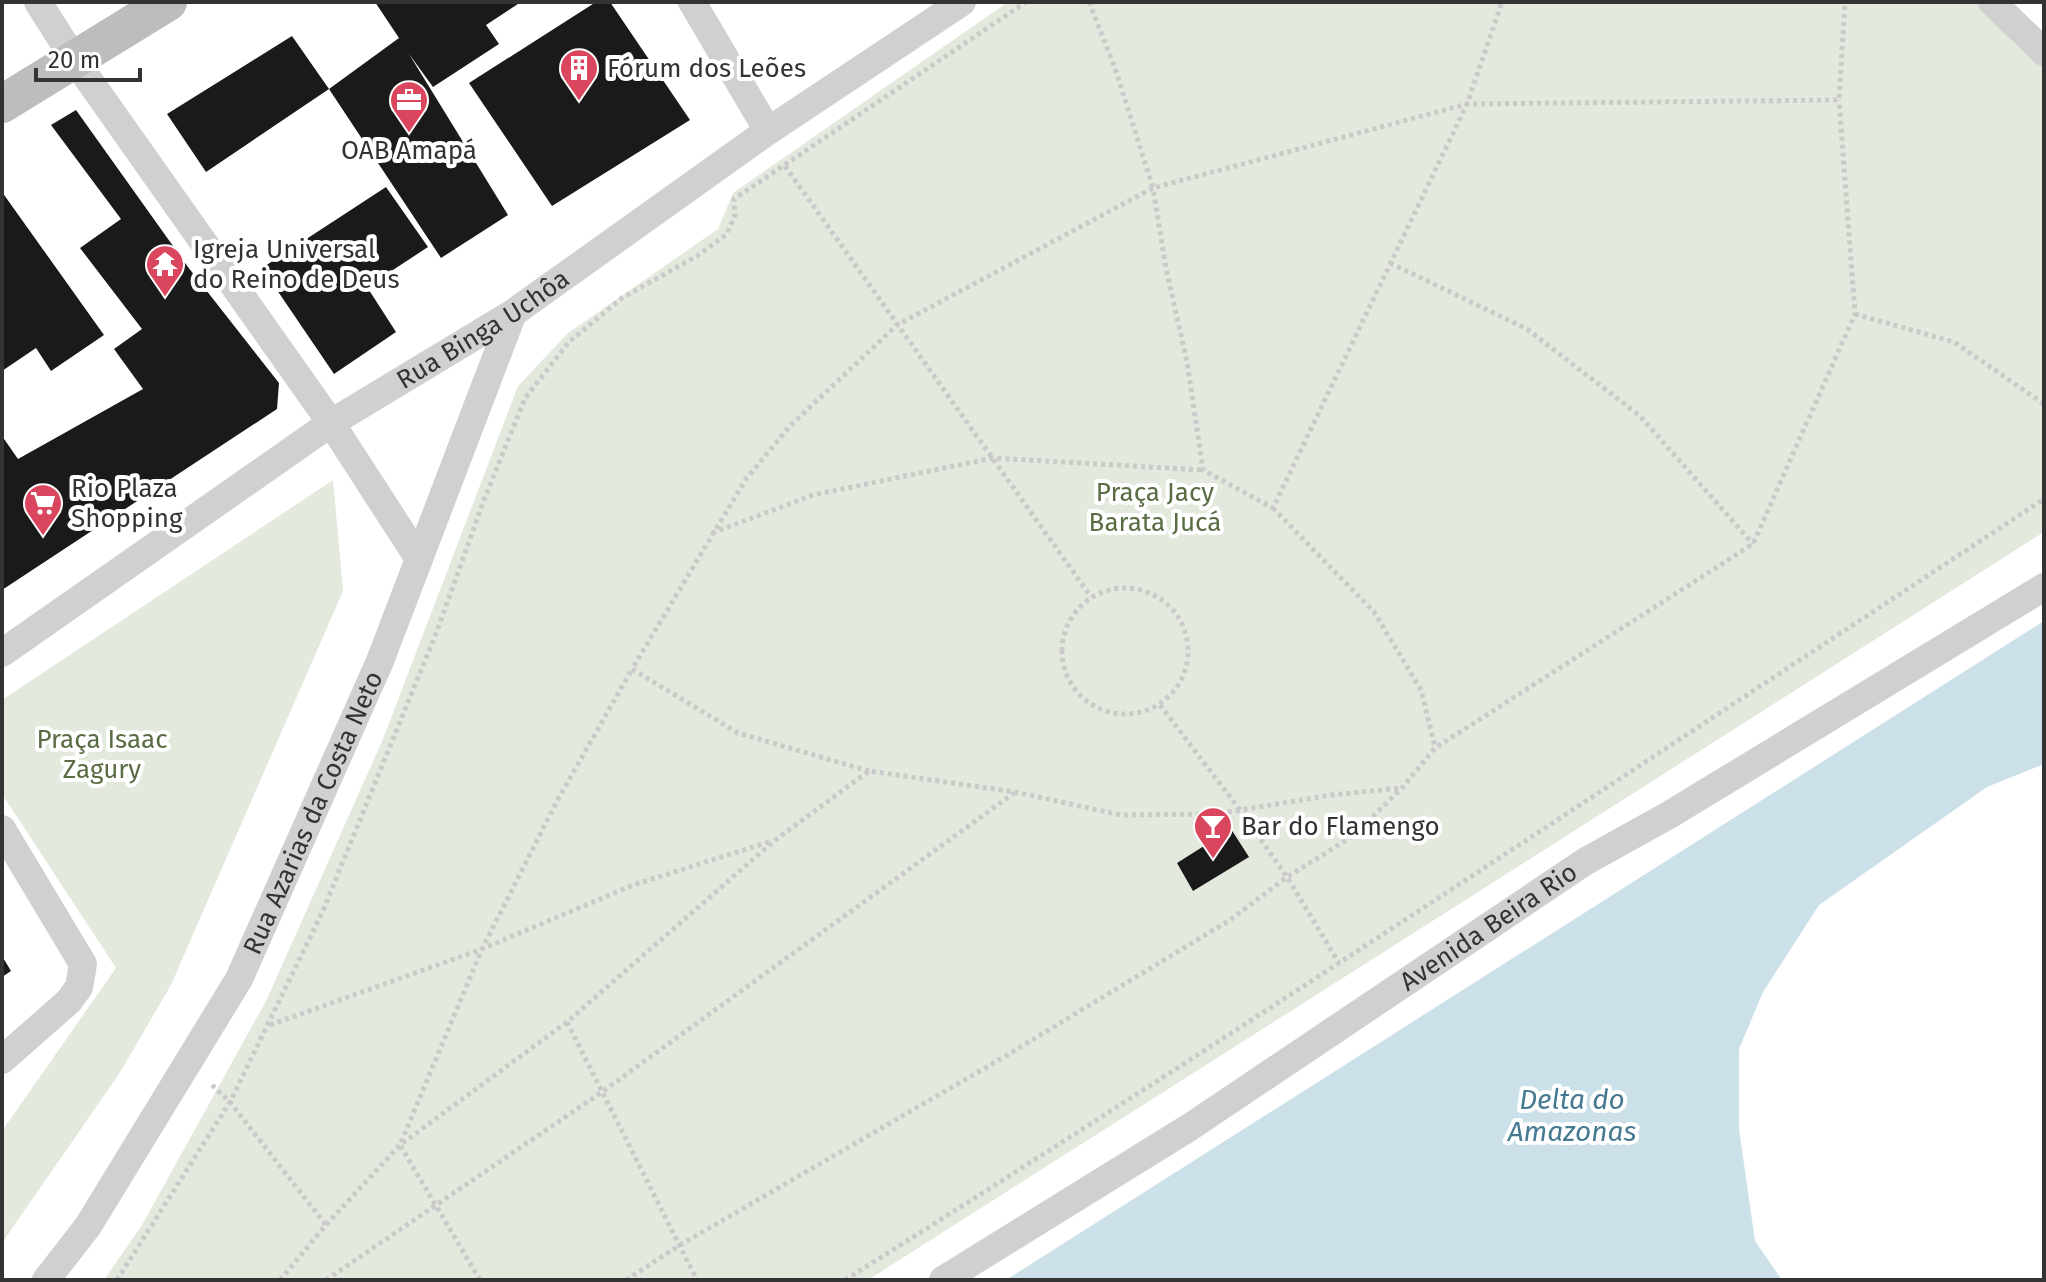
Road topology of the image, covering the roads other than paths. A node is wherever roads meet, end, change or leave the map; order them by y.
1 (38, 2) edge
2 (168, 2) edge
3 (692, 2) edge
4 (962, 2) edge
5 (1992, 2) edge
6 (2044, 52) edge
7 (74, 59) junction
8 (2, 104) edge
9 (768, 131) junction
10 (513, 313) junction
11 (331, 423) junction
12 (419, 559) junction
13 (2044, 587) edge
14 (2, 653) edge
15 (2, 829) edge
16 (2, 1060) edge
17 (46, 1280) edge
18 (943, 1280) edge

1 - 7 street
2 - 7 main road
3 - 9 street
4 - 9 street, Rua Binga Uchôa
5 - 6 street
7 - 8 main road
7 - 11 street
9 - 10 street, Rua Binga Uchôa
10 - 11 street, Rua Binga Uchôa
10 - 12 street, Rua Azarias da Costa Neto
11 - 12 street
11 - 14 street, Rua Binga Uchôa
12 - 17 street, Rua Azarias da Costa Neto
13 - 18 street, Avenida Beira Rio
15 - 16 street

